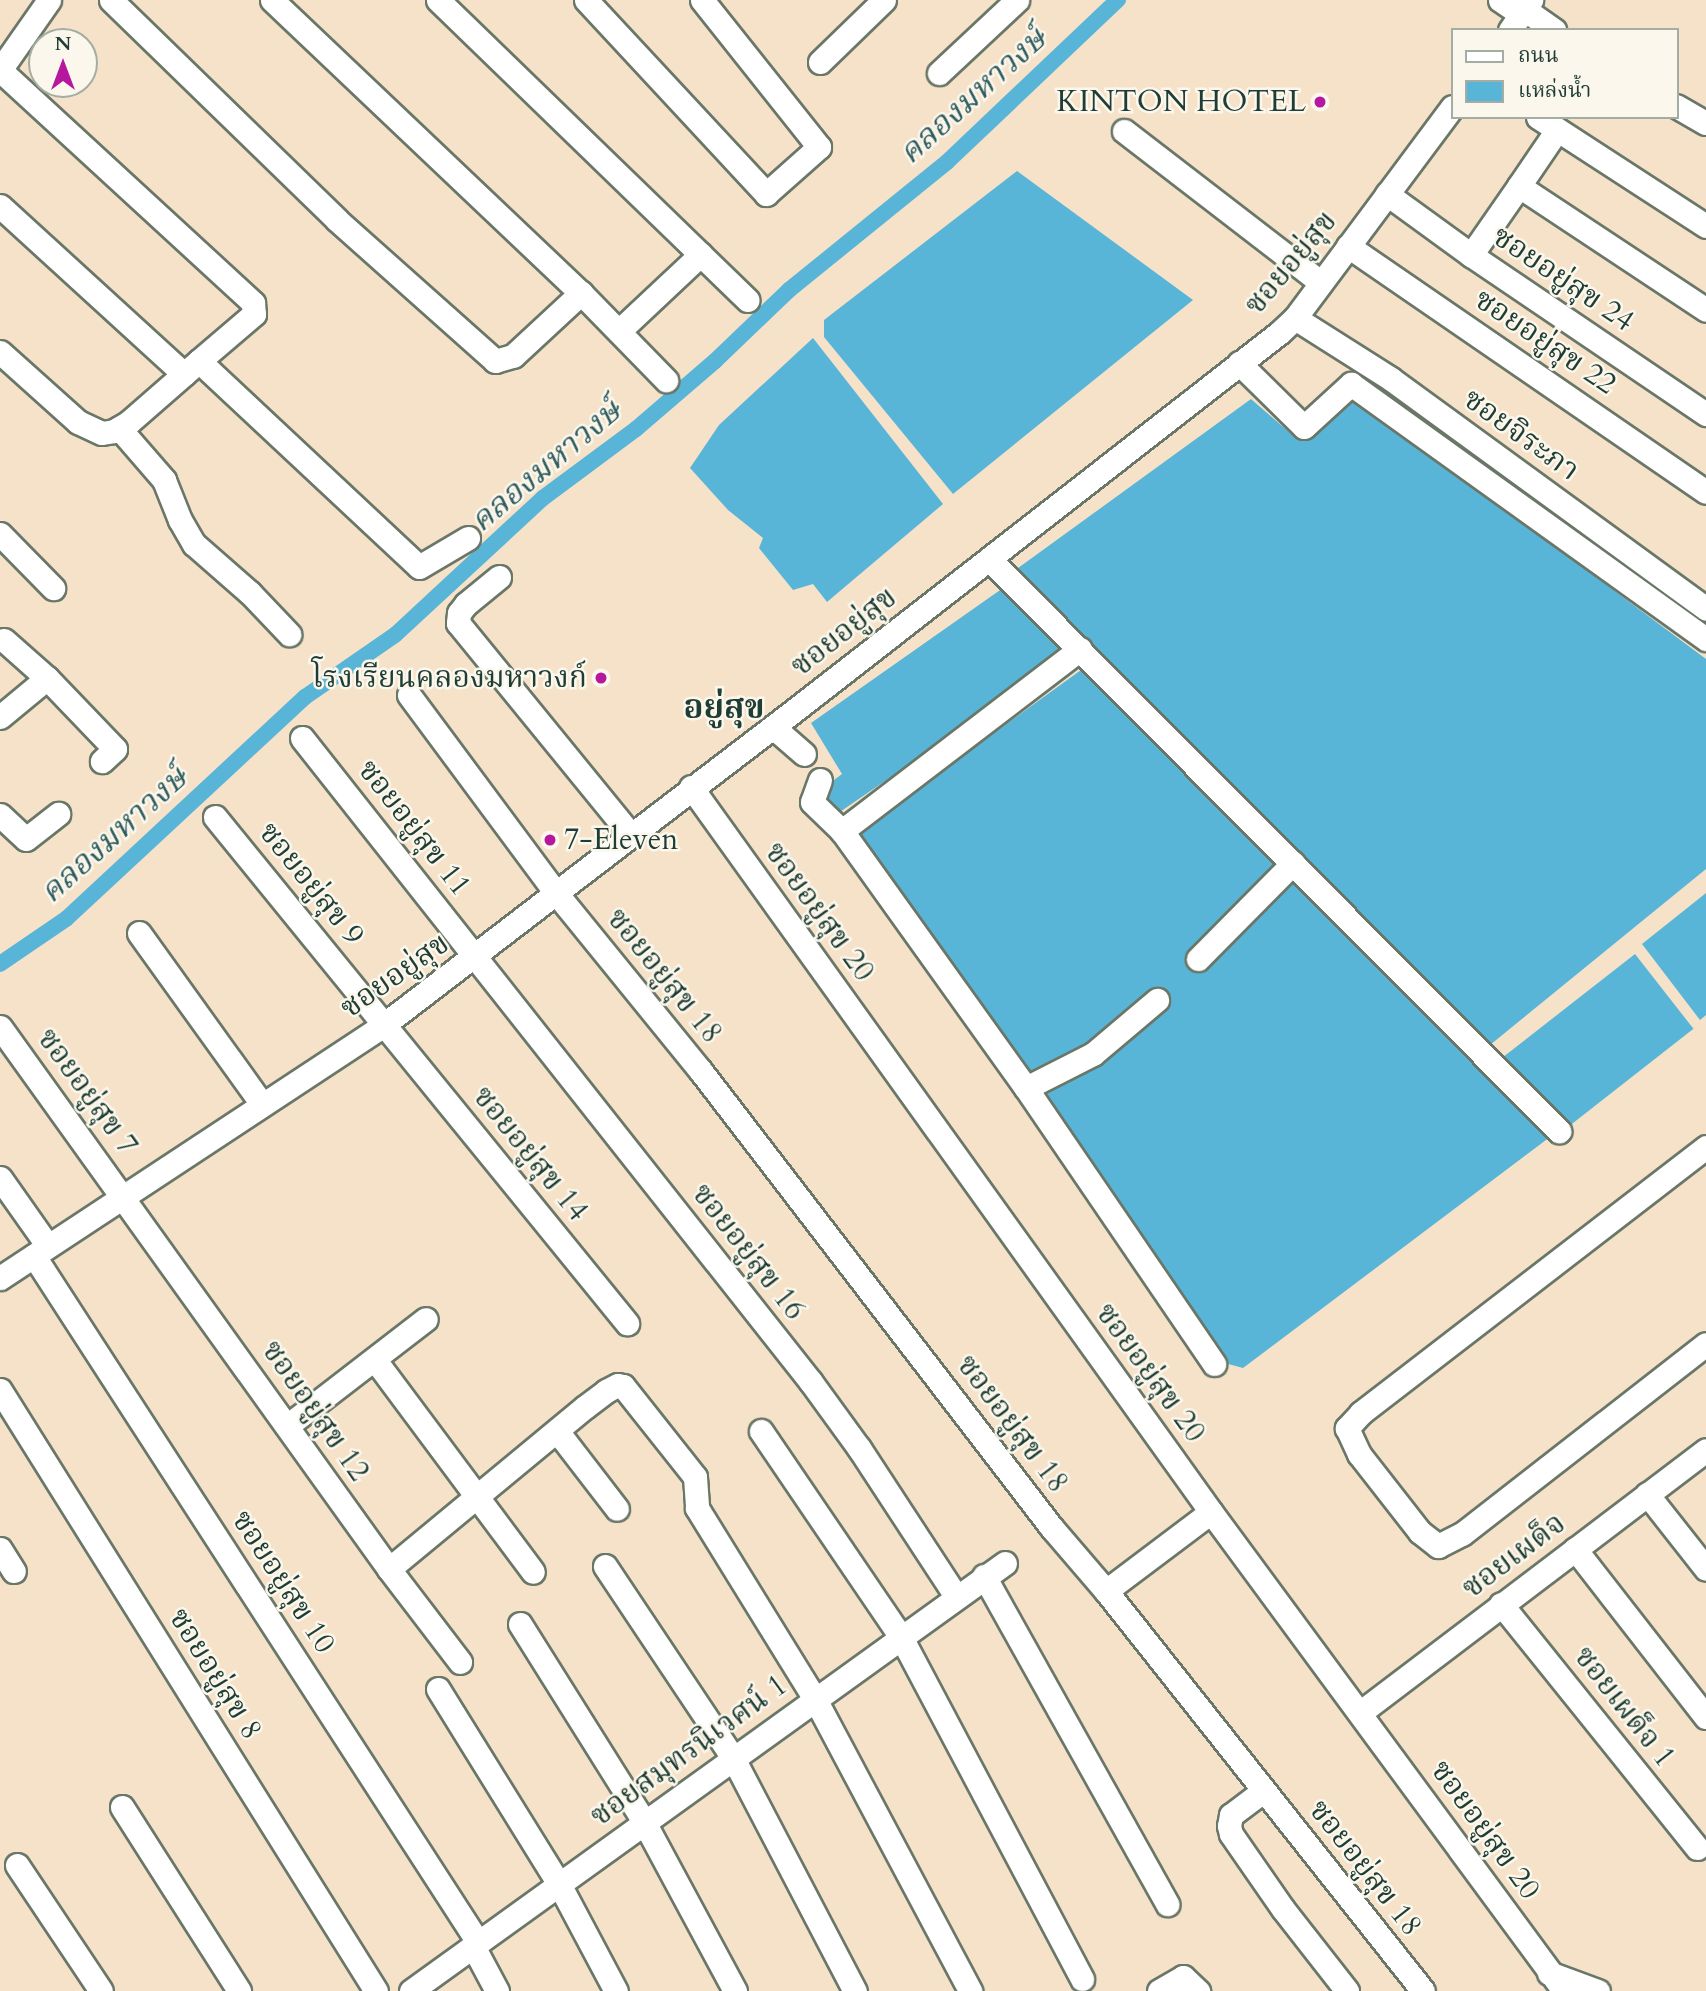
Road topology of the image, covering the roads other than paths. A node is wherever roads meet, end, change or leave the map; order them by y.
1 (111, 0) edge
2 (272, 0) edge
3 (438, 0) edge
4 (586, 0) edge
5 (702, 0) edge
6 (884, 0) edge
7 (1017, 0) edge
8 (1500, 0) edge
9 (1522, 13) edge
10 (39, 15) edge
11 (1551, 28) edge
12 (820, 62) dead end
13 (939, 74) dead end
14 (1678, 107) edge
15 (1450, 110) edge
16 (1548, 123) edge
17 (1706, 123) edge
18 (1124, 131) dead end
19 (1519, 186) junction
20 (1387, 194) junction
21 (0, 206) edge
22 (1706, 226) edge
23 (1348, 246) junction
24 (701, 254) junction
25 (1471, 255) junction
26 (1320, 282) junction
27 (581, 293) junction
28 (748, 300) dead end
29 (1706, 310) edge
30 (1295, 318) junction
31 (619, 331) junction
32 (0, 352) edge
33 (1239, 363) junction
34 (191, 368) junction
35 (666, 380) dead end
36 (1706, 414) edge
37 (119, 428) junction
38 (1706, 492) edge
39 (0, 534) edge
40 (468, 538) dead end
41 (989, 559) junction
42 (499, 577) dead end
43 (53, 588) dead end
44 (1706, 609) edge
45 (289, 634) dead end
46 (1706, 639) edge
47 (4, 640) dead end
48 (1080, 649) junction
49 (47, 678) junction
50 (409, 695) dead end
51 (0, 717) edge
52 (773, 727) junction
53 (302, 738) dead end
54 (804, 754) dead end
55 (102, 761) dead end
56 (820, 780) dead end
57 (691, 788) junction
58 (58, 814) dead end
59 (0, 815) edge
60 (215, 817) dead end
61 (842, 831) junction
62 (630, 834) junction
63 (1293, 863) junction
64 (556, 893) junction
65 (139, 933) dead end
66 (476, 957) junction
67 (1198, 959) dead end
68 (1157, 1000) dead end
69 (386, 1023) junction
70 (0, 1027) edge
71 (1026, 1088) junction
72 (262, 1104) junction
73 (1559, 1131) dead end
74 (1706, 1147) edge
75 (0, 1178) edge
76 (123, 1195) junction
77 (41, 1251) junction
78 (0, 1278) edge
79 (426, 1318) dead end
80 (627, 1323) dead end
81 (1706, 1344) edge
82 (374, 1360) junction
83 (1214, 1364) dead end
84 (0, 1390) edge
85 (287, 1426) junction
86 (557, 1431) junction
87 (761, 1431) dead end
88 (1706, 1450) edge
89 (1647, 1494) junction
90 (479, 1496) junction
91 (617, 1509) dead end
92 (1211, 1512) junction
93 (0, 1549) edge
94 (1574, 1549) junction
95 (1005, 1563) dead end
96 (605, 1566) dead end
97 (389, 1569) junction
98 (1706, 1569) edge
99 (14, 1571) dead end
100 (533, 1572) dead end
101 (984, 1576) junction
102 (1106, 1591) junction
103 (956, 1596) junction
104 (1502, 1604) junction
105 (520, 1624) dead end
106 (901, 1637) junction
107 (460, 1662) dead end
108 (438, 1689) dead end
109 (814, 1699) junction
110 (1360, 1712) junction
111 (1706, 1717) edge
112 (733, 1758) junction
113 (1263, 1791) junction
114 (122, 1807) dead end
115 (644, 1822) junction
116 (1697, 1848) dead end
117 (17, 1865) dead end
118 (559, 1884) junction
119 (1167, 1904) dead end
120 (475, 1944) junction
121 (1549, 1973) junction
122 (1082, 1979) dead end
123 (101, 1991) edge
124 (239, 1991) edge
125 (376, 1991) edge
126 (411, 1991) edge
127 (497, 1991) edge
128 (616, 1991) edge
129 (735, 1991) edge
130 (856, 1991) edge
131 (970, 1991) edge
132 (1159, 1991) edge
133 (1198, 1991) edge
134 (1347, 1991) edge
135 (1423, 1991) edge
136 (1564, 1991) edge
137 (1598, 1991) edge

1 - 27 street
2 - 27 street
3 - 24 street
4 - 5 street
6 - 12 street
7 - 13 street
8 - 9 street
9 - 11 street
10 - 34 street
14 - 17 street
15 - 20 street, ซอยอยู่สุข
16 - 19 street
16 - 22 street
18 - 26 street
19 - 25 street
19 - 29 street
20 - 23 street, ซอยอยู่สุข
20 - 25 street, ซอยอยู่สุข 24
21 - 34 street
23 - 26 street, ซอยอยู่สุข
23 - 38 street, ซอยอยู่สุข 22
24 - 28 street
24 - 31 street
25 - 36 street, ซอยอยู่สุข 24
26 - 30 street, ซอยอยู่สุข
27 - 31 street
30 - 33 street, ซอยอยู่สุข
30 - 44 street, ซอยจิระภา
31 - 35 street
32 - 37 street
33 - 41 street, ซอยอยู่สุข
33 - 46 street
34 - 37 street
34 - 40 street
37 - 45 street
39 - 43 street
41 - 48 street
41 - 52 street, ซอยอยู่สุข
42 - 62 street
47 - 49 street
48 - 61 street
48 - 63 street
49 - 51 street
49 - 55 street
50 - 64 street, ซอยอยู่สุข 18
52 - 54 street
52 - 57 street, ซอยอยู่สุข
53 - 66 street, ซอยอยู่สุข 11
56 - 61 street
57 - 62 street, ซอยอยู่สุข
57 - 92 street, ซอยอยู่สุข 20
58 - 59 street
60 - 69 street, ซอยอยู่สุข 9
61 - 71 street
62 - 64 street, ซอยอยู่สุข
63 - 67 street
63 - 73 street
64 - 66 street, ซอยอยู่สุข
64 - 102 street, ซอยอยู่สุข 18
65 - 72 street
66 - 69 street, ซอยอยู่สุข
66 - 103 street, ซอยอยู่สุข 16
68 - 71 street
69 - 72 street, ซอยอยู่สุข
69 - 80 street, ซอยอยู่สุข 14
70 - 76 street, ซอยอยู่สุข 7
71 - 83 street
72 - 76 street, ซอยอยู่สุข
74 - 81 street
75 - 77 street, ซอยอยู่สุข 10
76 - 77 street, ซอยอยู่สุข
76 - 85 street, ซอยอยู่สุข 12
77 - 78 street, ซอยอยู่สุข
77 - 120 street, ซอยอยู่สุข 10
79 - 82 street
82 - 85 street
82 - 90 street
84 - 125 street, ซอยอยู่สุข 8
85 - 97 street, ซอยอยู่สุข 12
86 - 90 street
86 - 91 street
86 - 109 street
87 - 106 street
88 - 89 street, ซอยเผด็จ
89 - 94 street, ซอยเผด็จ
89 - 98 street
90 - 97 street
90 - 100 street
92 - 102 street
92 - 110 street, ซอยอยู่สุข 20
93 - 99 street
94 - 104 street, ซอยเผด็จ
94 - 111 street
95 - 101 street, ซอยสมุทรนิเวศน์ 1
96 - 112 street
97 - 107 street, ซอยอยู่สุข 12
101 - 103 street, ซอยสมุทรนิเวศน์ 1
101 - 119 street
102 - 113 street, ซอยอยู่สุข 18
103 - 106 street, ซอยสมุทรนิเวศน์ 1
104 - 110 street, ซอยเผด็จ
104 - 116 street, ซอยเผด็จ 1
105 - 115 street
106 - 109 street, ซอยสมุทรนิเวศน์ 1
106 - 122 street
108 - 118 street
109 - 112 street, ซอยสมุทรนิเวศน์ 1
109 - 131 street
110 - 121 street, ซอยอยู่สุข 20
112 - 115 street, ซอยสมุทรนิเวศน์ 1
112 - 130 street
113 - 134 street
113 - 135 street, ซอยอยู่สุข 18
114 - 124 street
115 - 118 street, ซอยสมุทรนิเวศน์ 1
115 - 129 street
117 - 123 street
118 - 120 street, ซอยสมุทรนิเวศน์ 1
118 - 128 street
120 - 126 street, ซอยสมุทรนิเวศน์ 1
120 - 127 street, ซอยอยู่สุข 10
121 - 136 street, ซอยอยู่สุข 20
121 - 137 street
132 - 133 street

